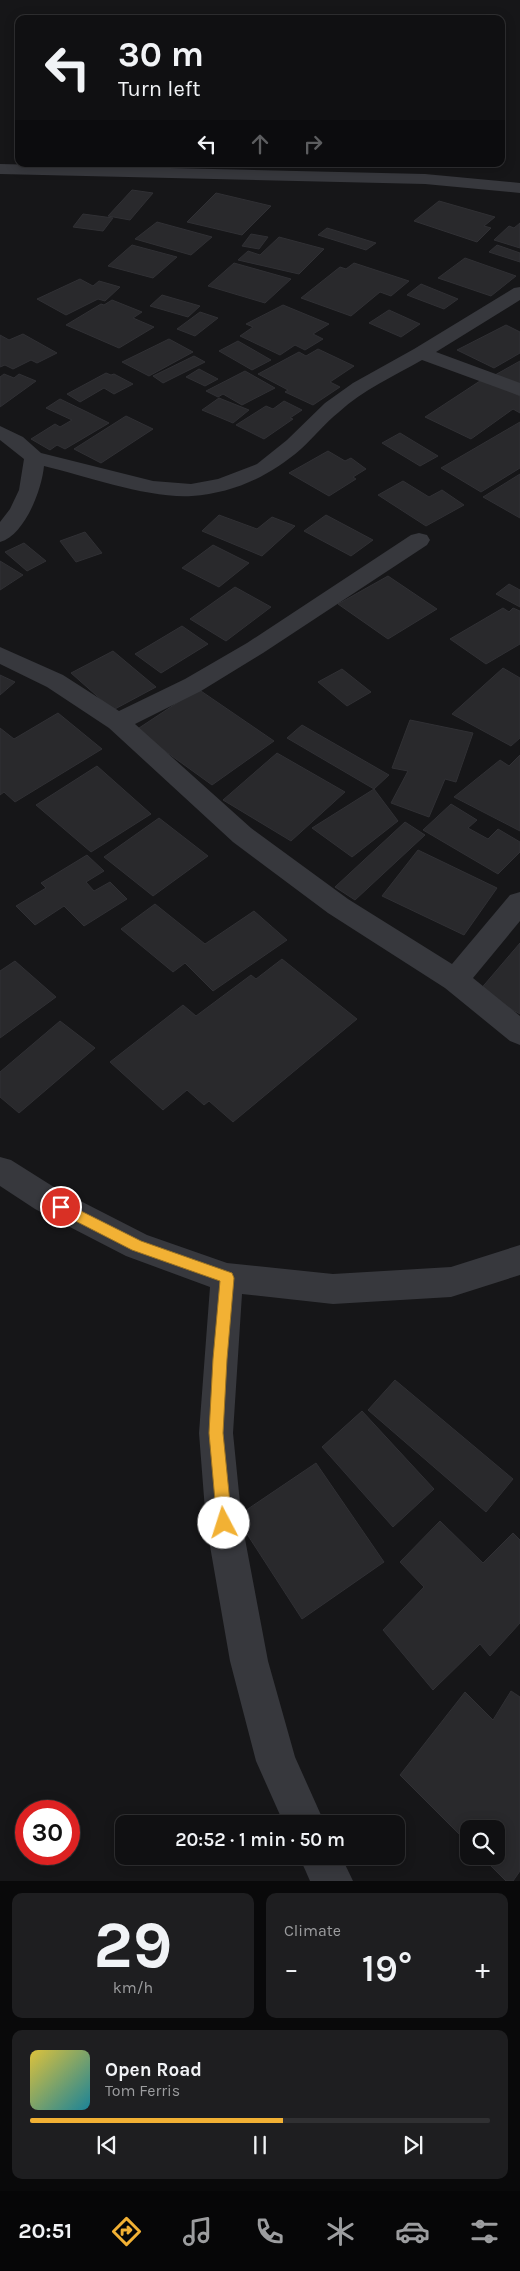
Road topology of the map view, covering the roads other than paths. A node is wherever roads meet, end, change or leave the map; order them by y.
1 (0, 169) edge
2 (520, 188) edge
3 (520, 292) edge
4 (421, 353) junction
5 (520, 390) edge
6 (0, 432) edge
7 (34, 457) junction
8 (0, 535) edge
9 (419, 540) dead end
10 (0, 655) edge
11 (118, 722) junction
12 (520, 902) edge
13 (455, 980) junction
14 (520, 1033) edge
15 (0, 1170) edge
16 (520, 1260) edge
17 (228, 1278) junction
18 (300, 1815) edge
19 (324, 1865) edge
20 (332, 1881) edge

1 - 2 street
3 - 4 street
4 - 5 street
4 - 7 street
6 - 7 street
7 - 8 street
9 - 11 street
10 - 11 street
11 - 13 street
12 - 13 street
13 - 14 street
15 - 17 street
16 - 17 street
17 - 18 street
19 - 20 street

